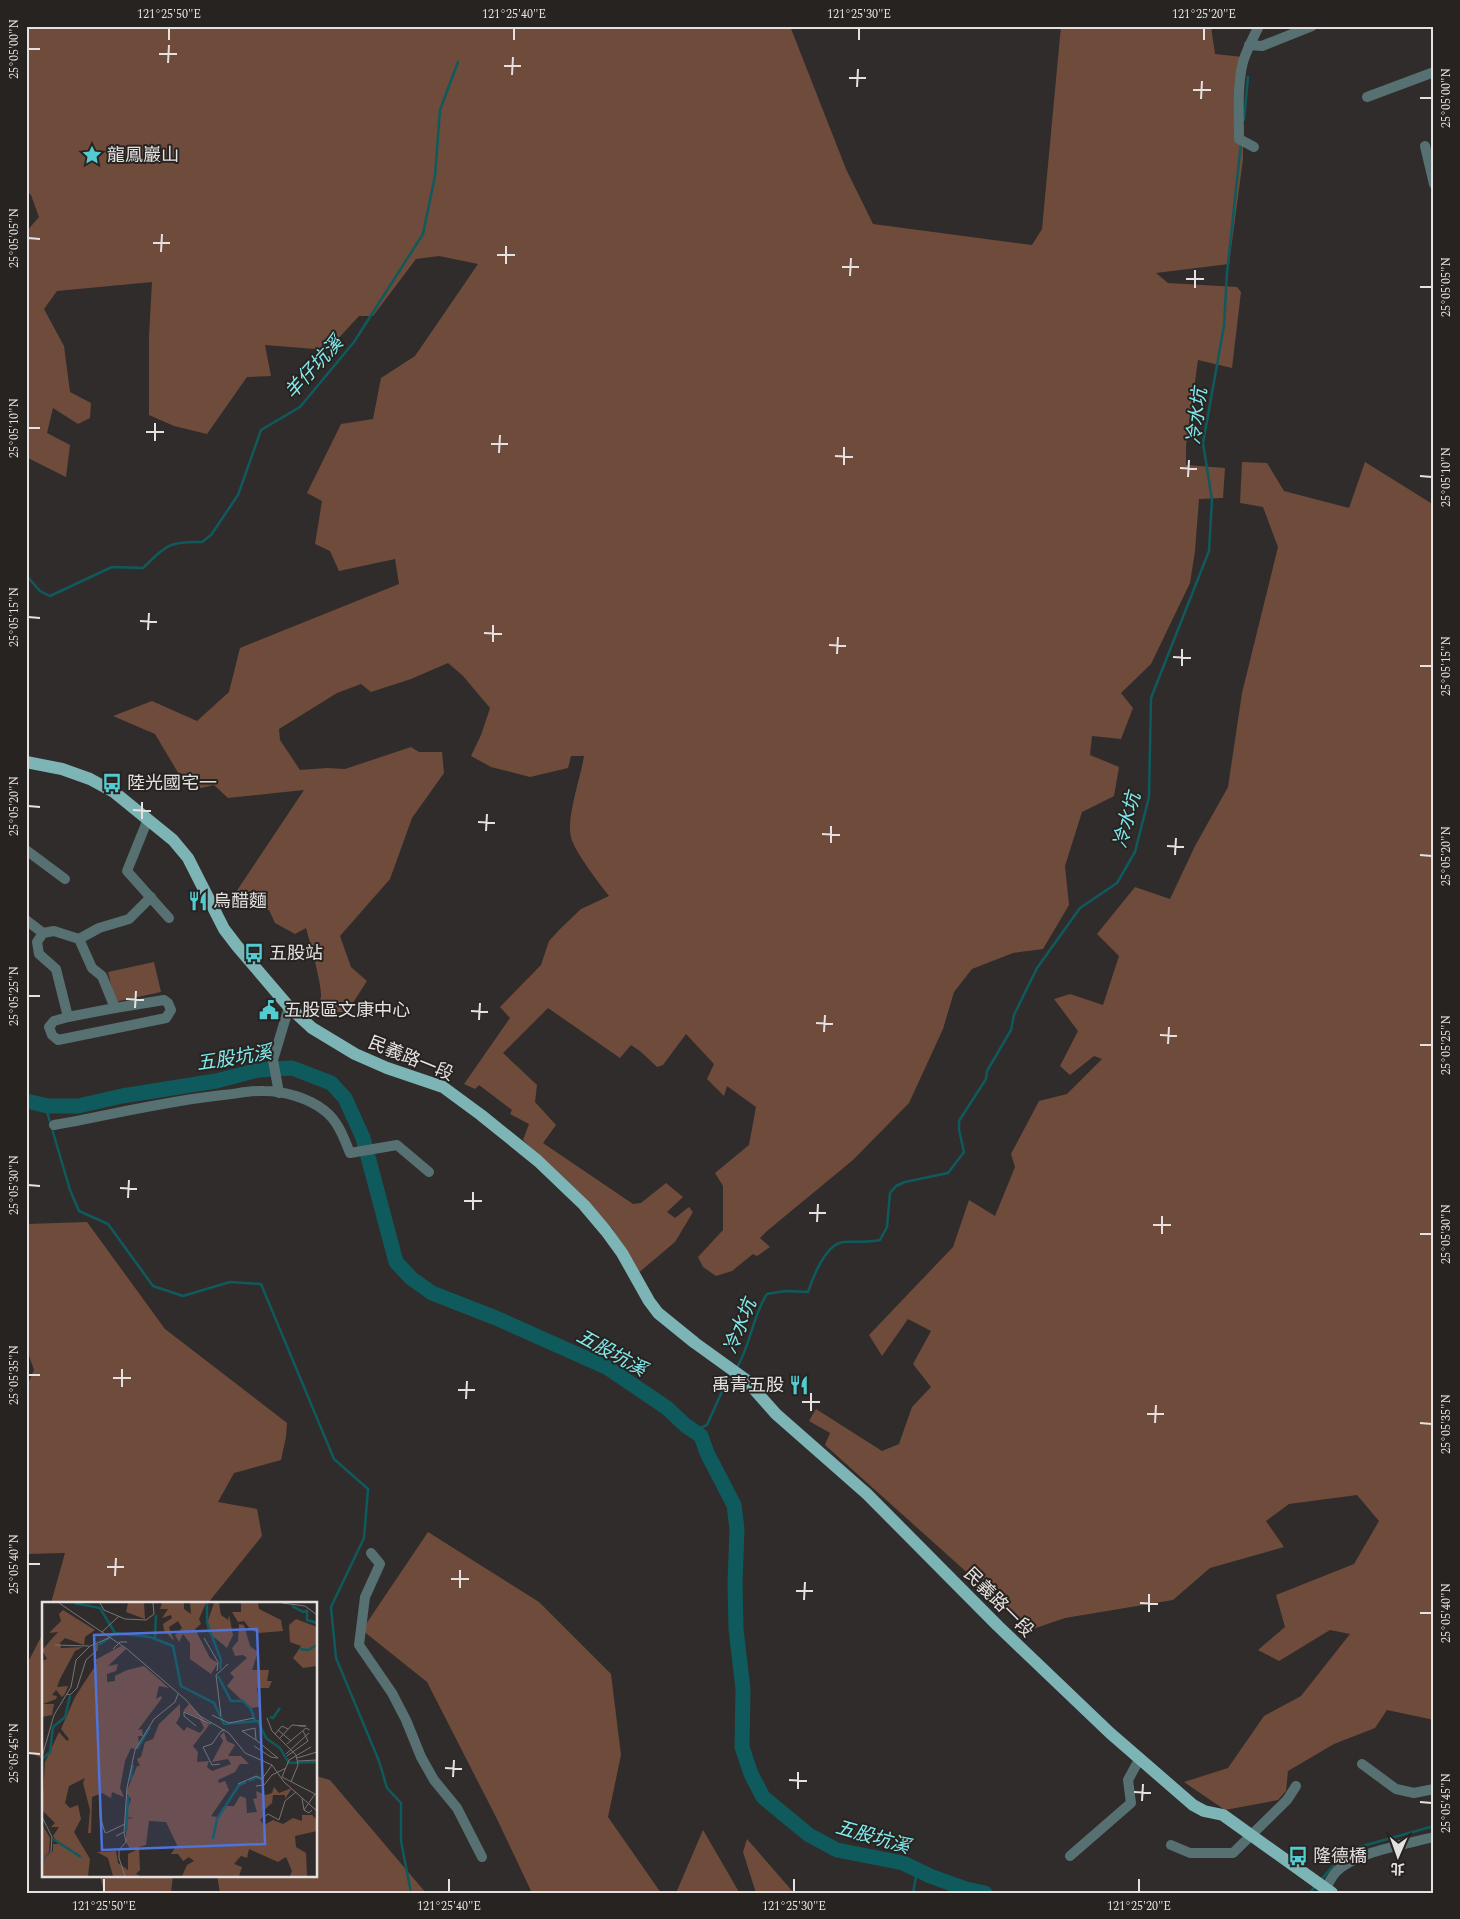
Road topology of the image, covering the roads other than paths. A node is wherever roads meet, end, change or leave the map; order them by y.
1 (1259, 26) edge
2 (1312, 26) edge
3 (1249, 45) junction
4 (1434, 72) edge
5 (1367, 97) dead end
6 (1246, 143) dead end
7 (1426, 146) dead end
8 (1434, 184) edge
9 (26, 762) edge
10 (148, 819) junction
11 (26, 850) edge
12 (65, 879) dead end
13 (151, 897) junction
14 (169, 918) dead end
15 (26, 920) edge
16 (43, 933) junction
17 (79, 940) junction
18 (289, 1006) junction
19 (116, 1008) junction
20 (68, 1017) junction
21 (278, 1090) junction
22 (54, 1125) dead end
23 (429, 1172) dead end
24 (371, 1553) dead end
25 (1140, 1758) junction
26 (1362, 1764) dead end
27 (1296, 1786) dead end
28 (1434, 1789) edge
29 (1251, 1834) junction
30 (1434, 1837) edge
31 (1171, 1845) dead end
32 (1070, 1856) dead end
33 (482, 1857) dead end
34 (1323, 1886) edge

1 - 3 street
2 - 3 street
3 - 6 street
4 - 5 street
7 - 8 street
9 - 10 main road, 民義路一段
10 - 13 street
10 - 18 main road, 民義路一段
11 - 12 street
13 - 14 street
13 - 17 street
15 - 16 street
16 - 17 street
16 - 20 street
17 - 19 street
18 - 21 street
18 - 25 main road, 民義路一段
19 - 20 street
19 - 20 street
21 - 22 street
21 - 23 street
24 - 33 street
25 - 29 main road, 民義路一段
25 - 32 street
26 - 28 street
27 - 29 street
29 - 31 street
29 - 34 main road, 民義路一段
30 - 34 street

